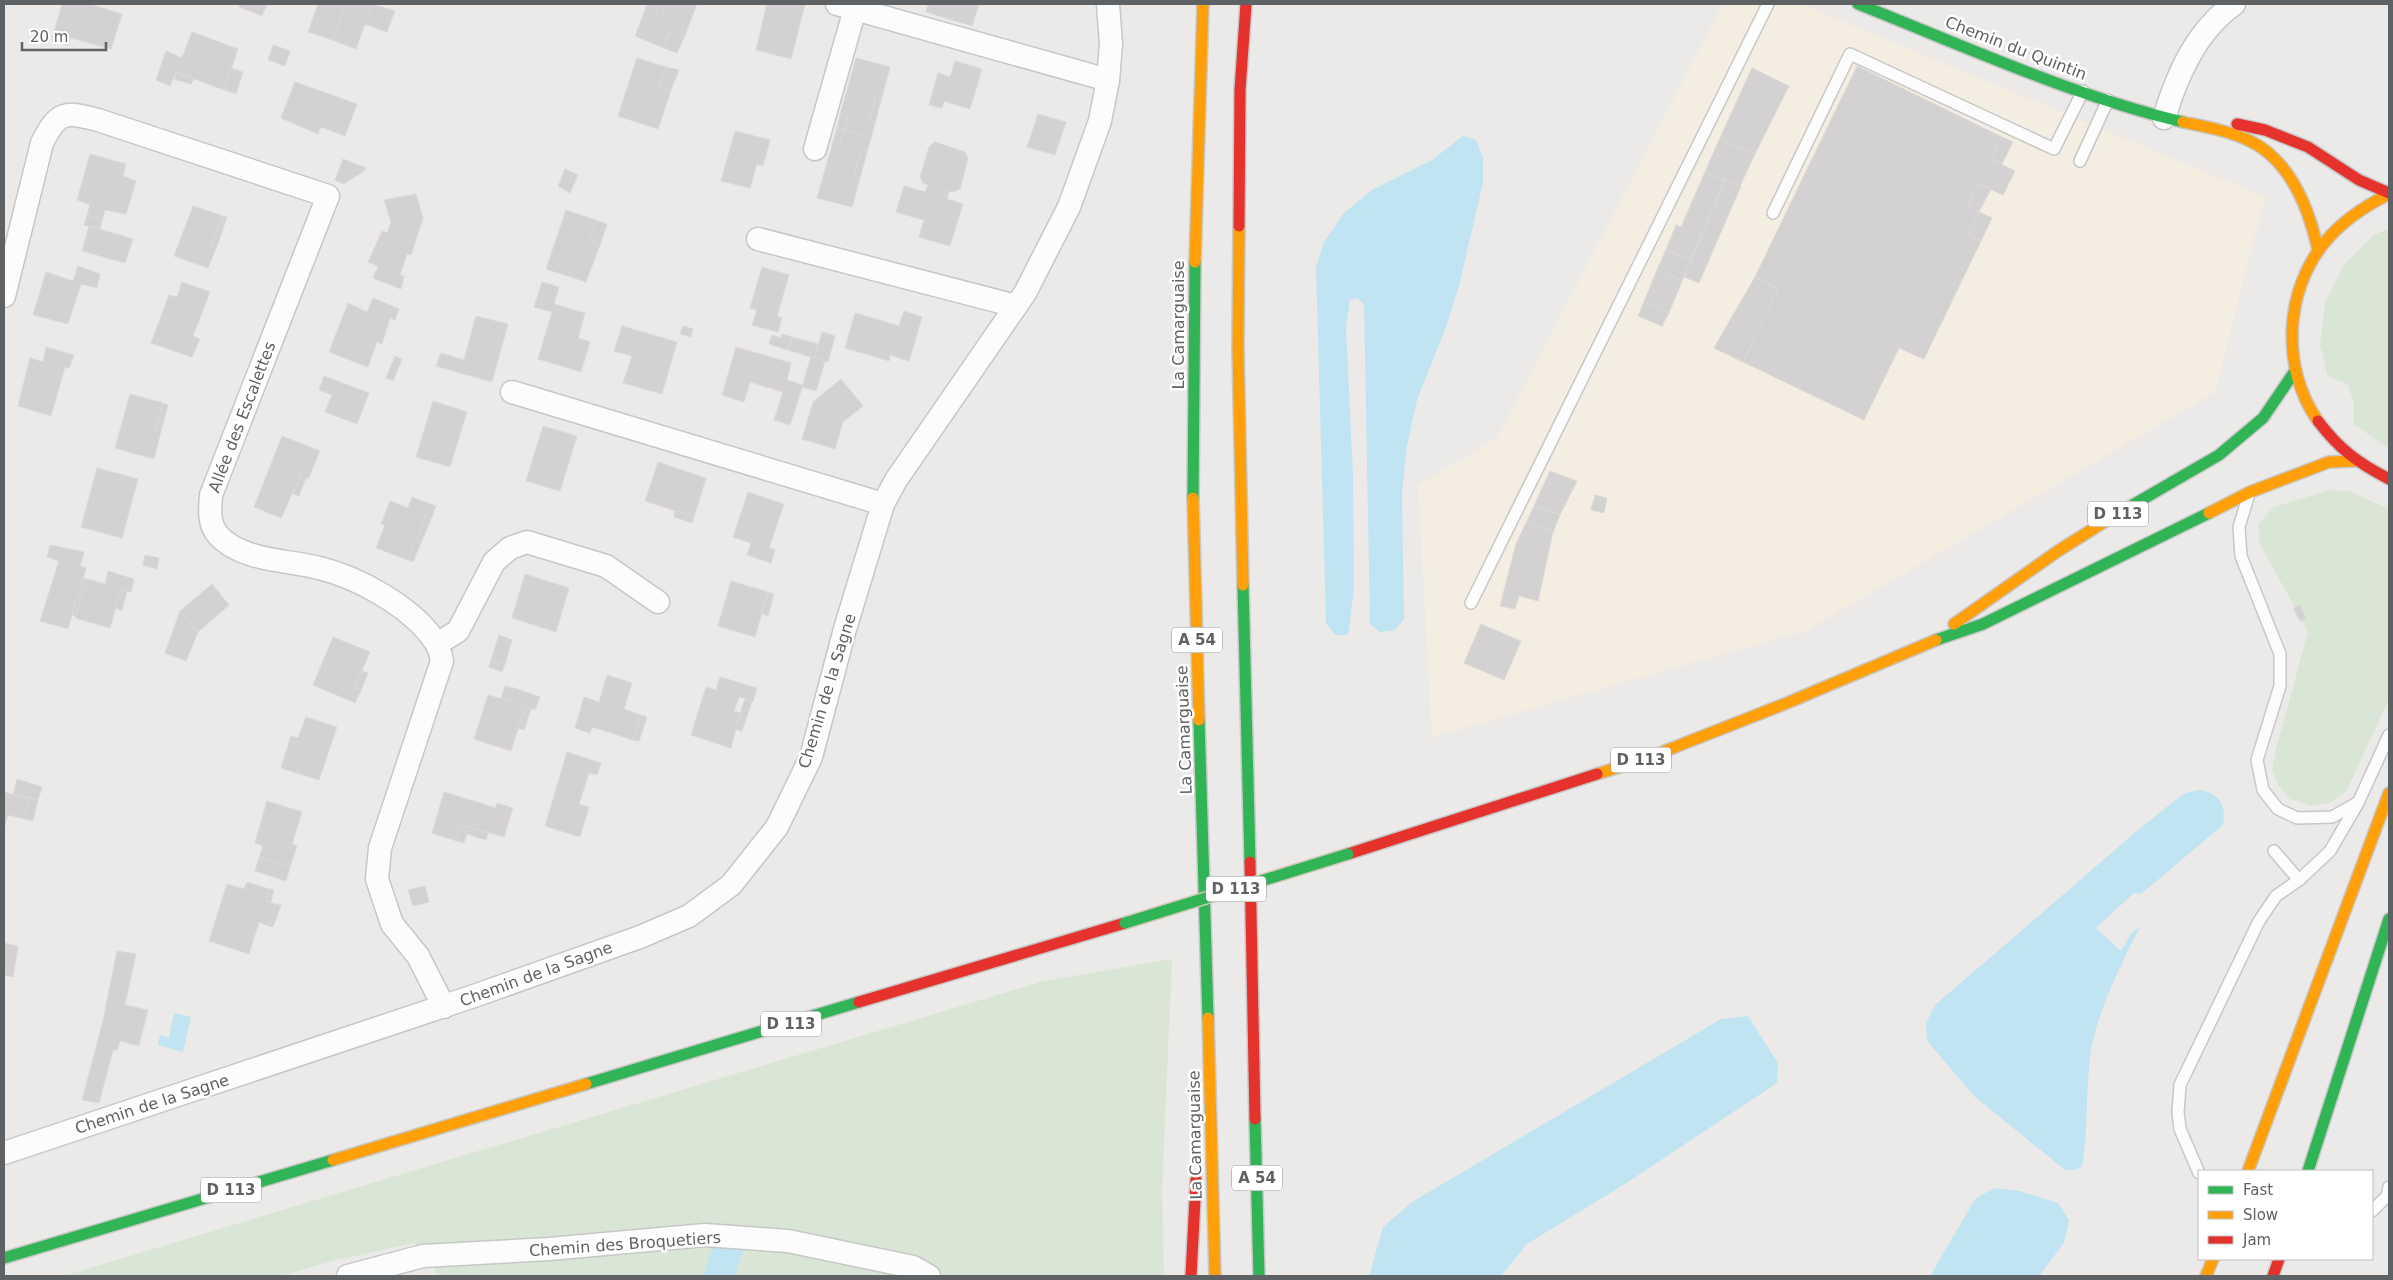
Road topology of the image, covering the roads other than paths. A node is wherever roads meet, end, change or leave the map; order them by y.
1 (1108, 4) edge
2 (1204, 4) edge
3 (1246, 4) edge
4 (1768, 4) edge
5 (1858, 4) edge
6 (2234, 4) edge
7 (846, 7) edge
8 (1108, 80) junction
9 (2083, 90) junction
10 (2108, 100) junction
11 (2164, 118) junction
12 (815, 149) dead end
13 (2080, 161) dead end
14 (2389, 193) edge
15 (1772, 213) dead end
16 (758, 239) dead end
17 (2318, 250) junction
18 (4, 296) edge
19 (1016, 306) junction
20 (2295, 372) junction
21 (512, 392) dead end
22 (2354, 461) junction
23 (2389, 480) edge
24 (2250, 492) junction
25 (883, 504) junction
26 (658, 602) dead end
27 (1472, 603) dead end
28 (1926, 643) junction
29 (437, 644) junction
30 (2389, 735) edge
31 (2389, 793) edge
32 (2358, 803) junction
33 (2274, 851) dead end
34 (2300, 880) junction
35 (2389, 919) edge
36 (1208, 976) junction
37 (444, 1007) junction
38 (1256, 1080) junction
39 (1199, 1124) dead end
40 (4, 1153) edge
41 (1197, 1163) dead end
42 (2248, 1170) edge
43 (2308, 1170) edge
44 (2198, 1171) edge
45 (2389, 1187) edge
46 (2389, 1206) edge
47 (2373, 1211) edge
48 (4, 1258) edge
49 (2213, 1260) edge
50 (2279, 1260) edge
51 (348, 1276) edge
52 (929, 1276) edge
53 (1191, 1276) edge
54 (1215, 1276) edge
55 (1259, 1276) edge
56 (1270, 1276) edge
57 (2206, 1276) edge
58 (2273, 1276) edge

1 - 8 street, Chemin de la Sagne
2 - 36 main road, La Camarguaise / A 54
3 - 38 main road, A 54
4 - 27 lane
5 - 9 main road, Chemin du Quintin
6 - 11 street
7 - 8 street
7 - 12 street
8 - 19 street, Chemin de la Sagne
9 - 10 main road, Chemin du Quintin
9 - 15 lane
10 - 11 main road, Chemin du Quintin
10 - 13 lane
11 - 14 main road, Chemin du Quintin
11 - 17 main road, Chemin du Quintin
14 - 17 main road
16 - 19 street
17 - 20 main road
18 - 29 street, Allée des Escalettes
19 - 25 street, Chemin de la Sagne
20 - 22 main road
20 - 28 main road, D 113
21 - 25 street
22 - 23 main road
22 - 24 main road, D 113
24 - 28 main road, D 113
24 - 32 lane
25 - 37 street, Chemin de la Sagne
26 - 29 street
28 - 48 main road, D 113, bridge
29 - 37 street
30 - 32 lane
31 - 42 main road
32 - 34 lane
33 - 34 lane
34 - 44 lane
35 - 43 main road
36 - 39 main road
36 - 54 main road, La Camarguaise / A 54
37 - 40 street, Chemin de la Sagne
38 - 55 main road, A 54
38 - 56 main road
41 - 53 main road
45 - 47 lane
46 - 47 lane
49 - 57 main road
50 - 58 main road
51 - 52 street, Chemin des Broquetiers

